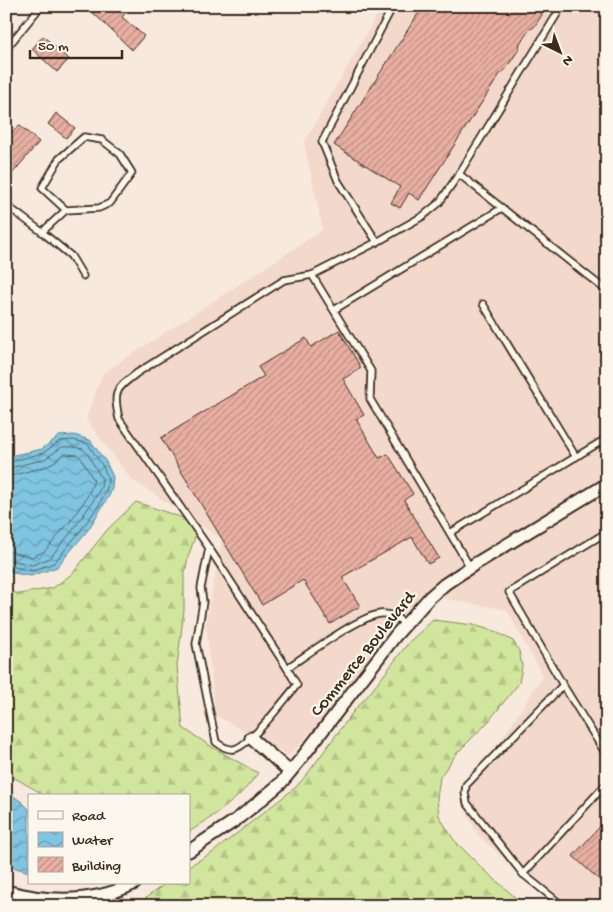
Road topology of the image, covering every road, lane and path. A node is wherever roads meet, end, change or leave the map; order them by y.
1 (42, 6) edge
2 (393, 6) edge
3 (562, 6) edge
4 (6, 49) edge
5 (459, 174) junction
6 (6, 204) edge
7 (502, 208) junction
8 (66, 210) junction
9 (42, 232) junction
10 (377, 242) junction
11 (312, 275) junction
12 (83, 276) dead end
13 (607, 291) edge
14 (483, 304) dead end
15 (334, 310) junction
16 (607, 438) edge
17 (576, 457) junction
18 (607, 484) edge
19 (607, 532) edge
20 (450, 533) junction
21 (209, 548) junction
22 (470, 567) junction
23 (405, 624) junction
24 (287, 668) junction
25 (564, 685) junction
26 (251, 738) junction
27 (607, 756) edge
28 (290, 772) junction
29 (607, 783) edge
30 (190, 849) edge
31 (523, 874) junction
32 (133, 884) edge
33 (6, 891) edge
34 (92, 902) edge
35 (563, 906) edge

1 - 4 lane
2 - 10 lane
3 - 5 lane
5 - 7 lane
5 - 10 lane
6 - 9 lane
7 - 13 lane
7 - 15 lane
8 - 8 lane
8 - 9 lane
9 - 12 lane
10 - 11 lane
11 - 15 lane
11 - 21 lane
14 - 17 lane
15 - 20 lane
16 - 17 lane
17 - 20 lane
18 - 22 street, Commerce Boulevard
19 - 25 lane
20 - 22 lane
21 - 24 lane
21 - 26 lane
22 - 23 street, Commerce Boulevard
23 - 24 lane
23 - 28 street, Commerce Boulevard
24 - 26 lane
25 - 27 lane
25 - 31 lane
26 - 28 street
28 - 30 street, Commerce Boulevard
29 - 31 lane
31 - 35 lane
32 - 34 street
33 - 34 street

